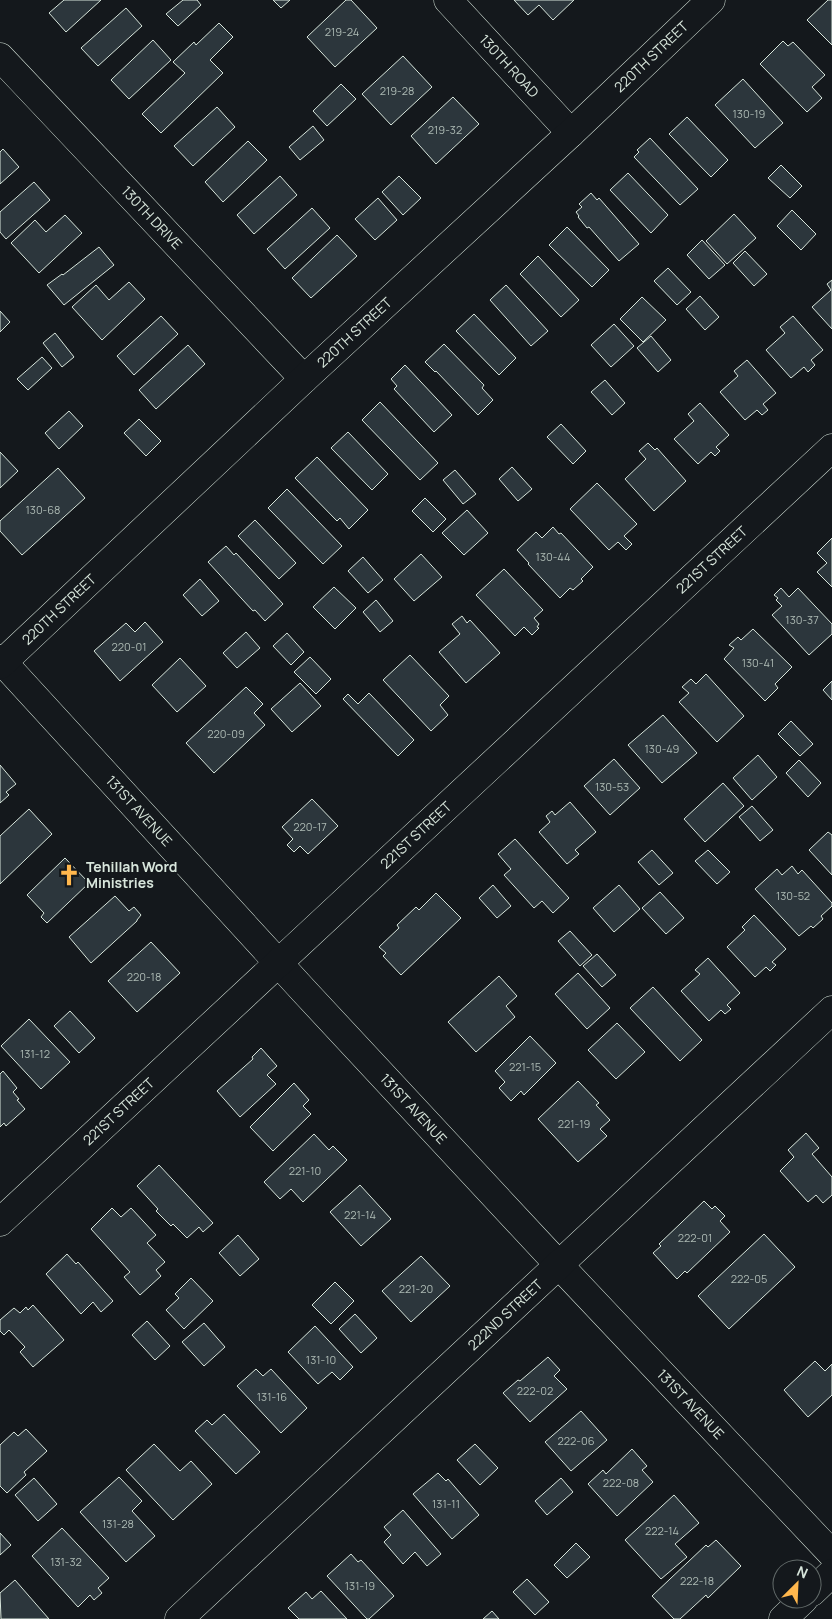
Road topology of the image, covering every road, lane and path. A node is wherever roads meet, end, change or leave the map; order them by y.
1 (448, 0) edge
2 (711, 0) edge
3 (0, 57) edge
4 (571, 133) junction
5 (304, 380) junction
6 (832, 448) edge
7 (1, 662) edge
8 (279, 963) junction
9 (832, 1010) edge
10 (0, 1222) edge
11 (559, 1265) junction
12 (832, 1554) edge
13 (832, 1573) edge
14 (822, 1582) edge
15 (794, 1609) edge
16 (179, 1619) edge
17 (783, 1619) edge

1 - 4 street, 130TH ROAD
2 - 4 street, 220TH STREET
3 - 5 street, 130TH DRIVE
4 - 5 street, 220TH STREET
5 - 7 street, 220TH STREET
6 - 8 street, 221ST STREET
7 - 8 street, 131ST AVENUE
8 - 10 street, 221ST STREET
8 - 11 street, 131ST AVENUE
9 - 11 street, 222ND STREET
11 - 12 street, 131ST AVENUE
11 - 16 street, 222ND STREET
13 - 14 street
15 - 17 street

